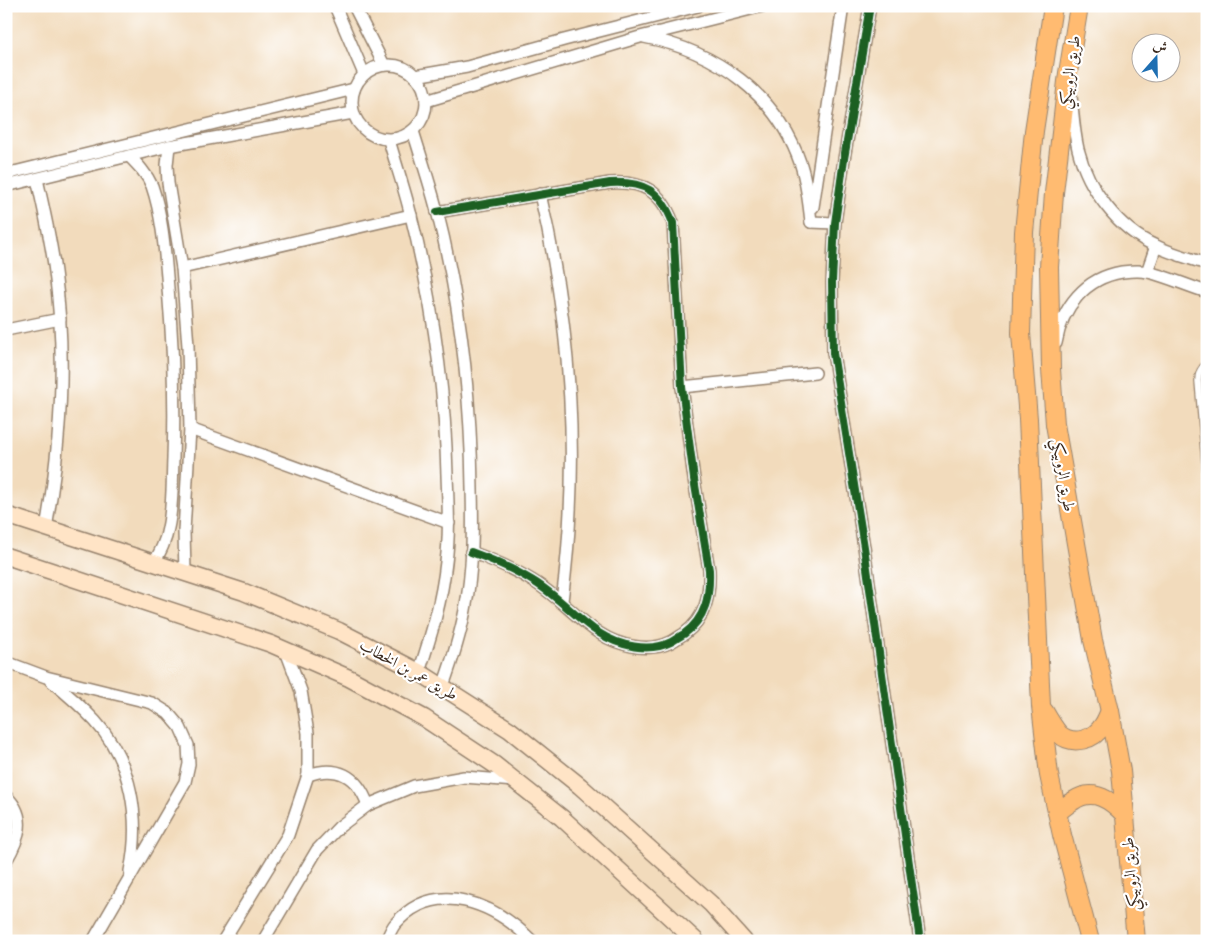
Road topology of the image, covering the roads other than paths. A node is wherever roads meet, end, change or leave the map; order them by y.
1 (335, 6) edge
2 (354, 6) edge
3 (698, 6) edge
4 (763, 6) edge
5 (870, 6) edge
6 (1054, 6) edge
7 (1079, 6) edge
8 (841, 8) edge
9 (640, 36) junction
10 (384, 65) junction
11 (1068, 73) junction
12 (364, 74) junction
13 (415, 76) junction
14 (354, 89) junction
15 (426, 101) junction
16 (352, 113) junction
17 (413, 131) junction
18 (389, 140) junction
19 (170, 146) junction
20 (129, 156) junction
21 (6, 174) edge
22 (38, 179) junction
23 (6, 186) edge
24 (540, 194) junction
25 (437, 212) junction
26 (411, 215) junction
27 (811, 222) junction
28 (836, 223) junction
29 (1156, 246) junction
30 (1207, 264) edge
31 (182, 268) junction
32 (1147, 272) junction
33 (1207, 292) edge
34 (60, 319) junction
35 (6, 330) edge
36 (1207, 363) edge
37 (1050, 369) junction
38 (815, 373) dead end
39 (682, 387) junction
40 (190, 429) junction
41 (1207, 487) edge
42 (6, 515) edge
43 (449, 523) junction
44 (46, 528) junction
45 (471, 552) junction
46 (6, 556) edge
47 (154, 563) junction
48 (185, 573) junction
49 (562, 601) junction
50 (286, 651) junction
51 (6, 662) edge
52 (418, 672) junction
53 (46, 677) junction
54 (443, 686) junction
55 (1041, 706) junction
56 (1110, 711) junction
57 (308, 775) junction
58 (515, 780) junction
59 (6, 796) edge
60 (368, 805) junction
61 (1058, 812) junction
62 (1125, 814) junction
63 (6, 861) edge
64 (127, 883) junction
65 (527, 939) edge
66 (93, 941) edge
67 (223, 941) edge
68 (263, 941) edge
69 (386, 941) edge
70 (696, 941) edge
71 (744, 941) edge
72 (920, 941) edge
73 (1090, 941) edge
74 (1136, 941) edge

1 - 12 street
2 - 10 street
3 - 13 street
4 - 9 street
5 - 28 street
6 - 55 main road, طريق الروبيكي
7 - 11 main road, طريق الروبيكي
8 - 27 street
9 - 15 street
9 - 27 street
10 - 12 street
10 - 13 street
11 - 29 street
11 - 37 main road, طريق الروبيكي
12 - 14 street
13 - 15 street
14 - 16 street
14 - 21 street
15 - 17 street
16 - 18 street
16 - 19 street
17 - 18 street
17 - 25 street
18 - 26 street
19 - 20 street
19 - 31 street
20 - 22 street
20 - 47 street
22 - 23 street
22 - 34 street
24 - 25 street
24 - 39 street
24 - 49 street
25 - 45 street
26 - 31 street
26 - 43 street
27 - 28 street
28 - 72 street
29 - 30 street
29 - 32 street
31 - 40 street
32 - 33 street
32 - 37 street
34 - 35 street
34 - 44 street
36 - 41 lane
37 - 56 main road, طريق الروبيكي
38 - 39 street
39 - 49 street
40 - 43 street
40 - 48 street
42 - 44 street, طريق عمر بن الخطاب
43 - 52 street
44 - 47 street, طريق عمر بن الخطاب
45 - 49 street
45 - 54 street
46 - 50 street
47 - 48 street, طريق عمر بن الخطاب
48 - 52 street, طريق عمر بن الخطاب
50 - 57 street
50 - 58 street
51 - 53 street
52 - 54 street, طريق عمر بن الخطاب
53 - 64 street
53 - 64 street
54 - 71 street, طريق عمر بن الخطاب
55 - 56 main road
55 - 61 main road, طريق الروبيكي
56 - 62 main road, طريق الروبيكي
57 - 60 street
57 - 67 street
58 - 60 street
58 - 70 street
59 - 63 street
60 - 68 street
61 - 62 main road
61 - 73 main road, طريق الروبيكي
62 - 74 main road, طريق الروبيكي
64 - 66 street
65 - 69 street

